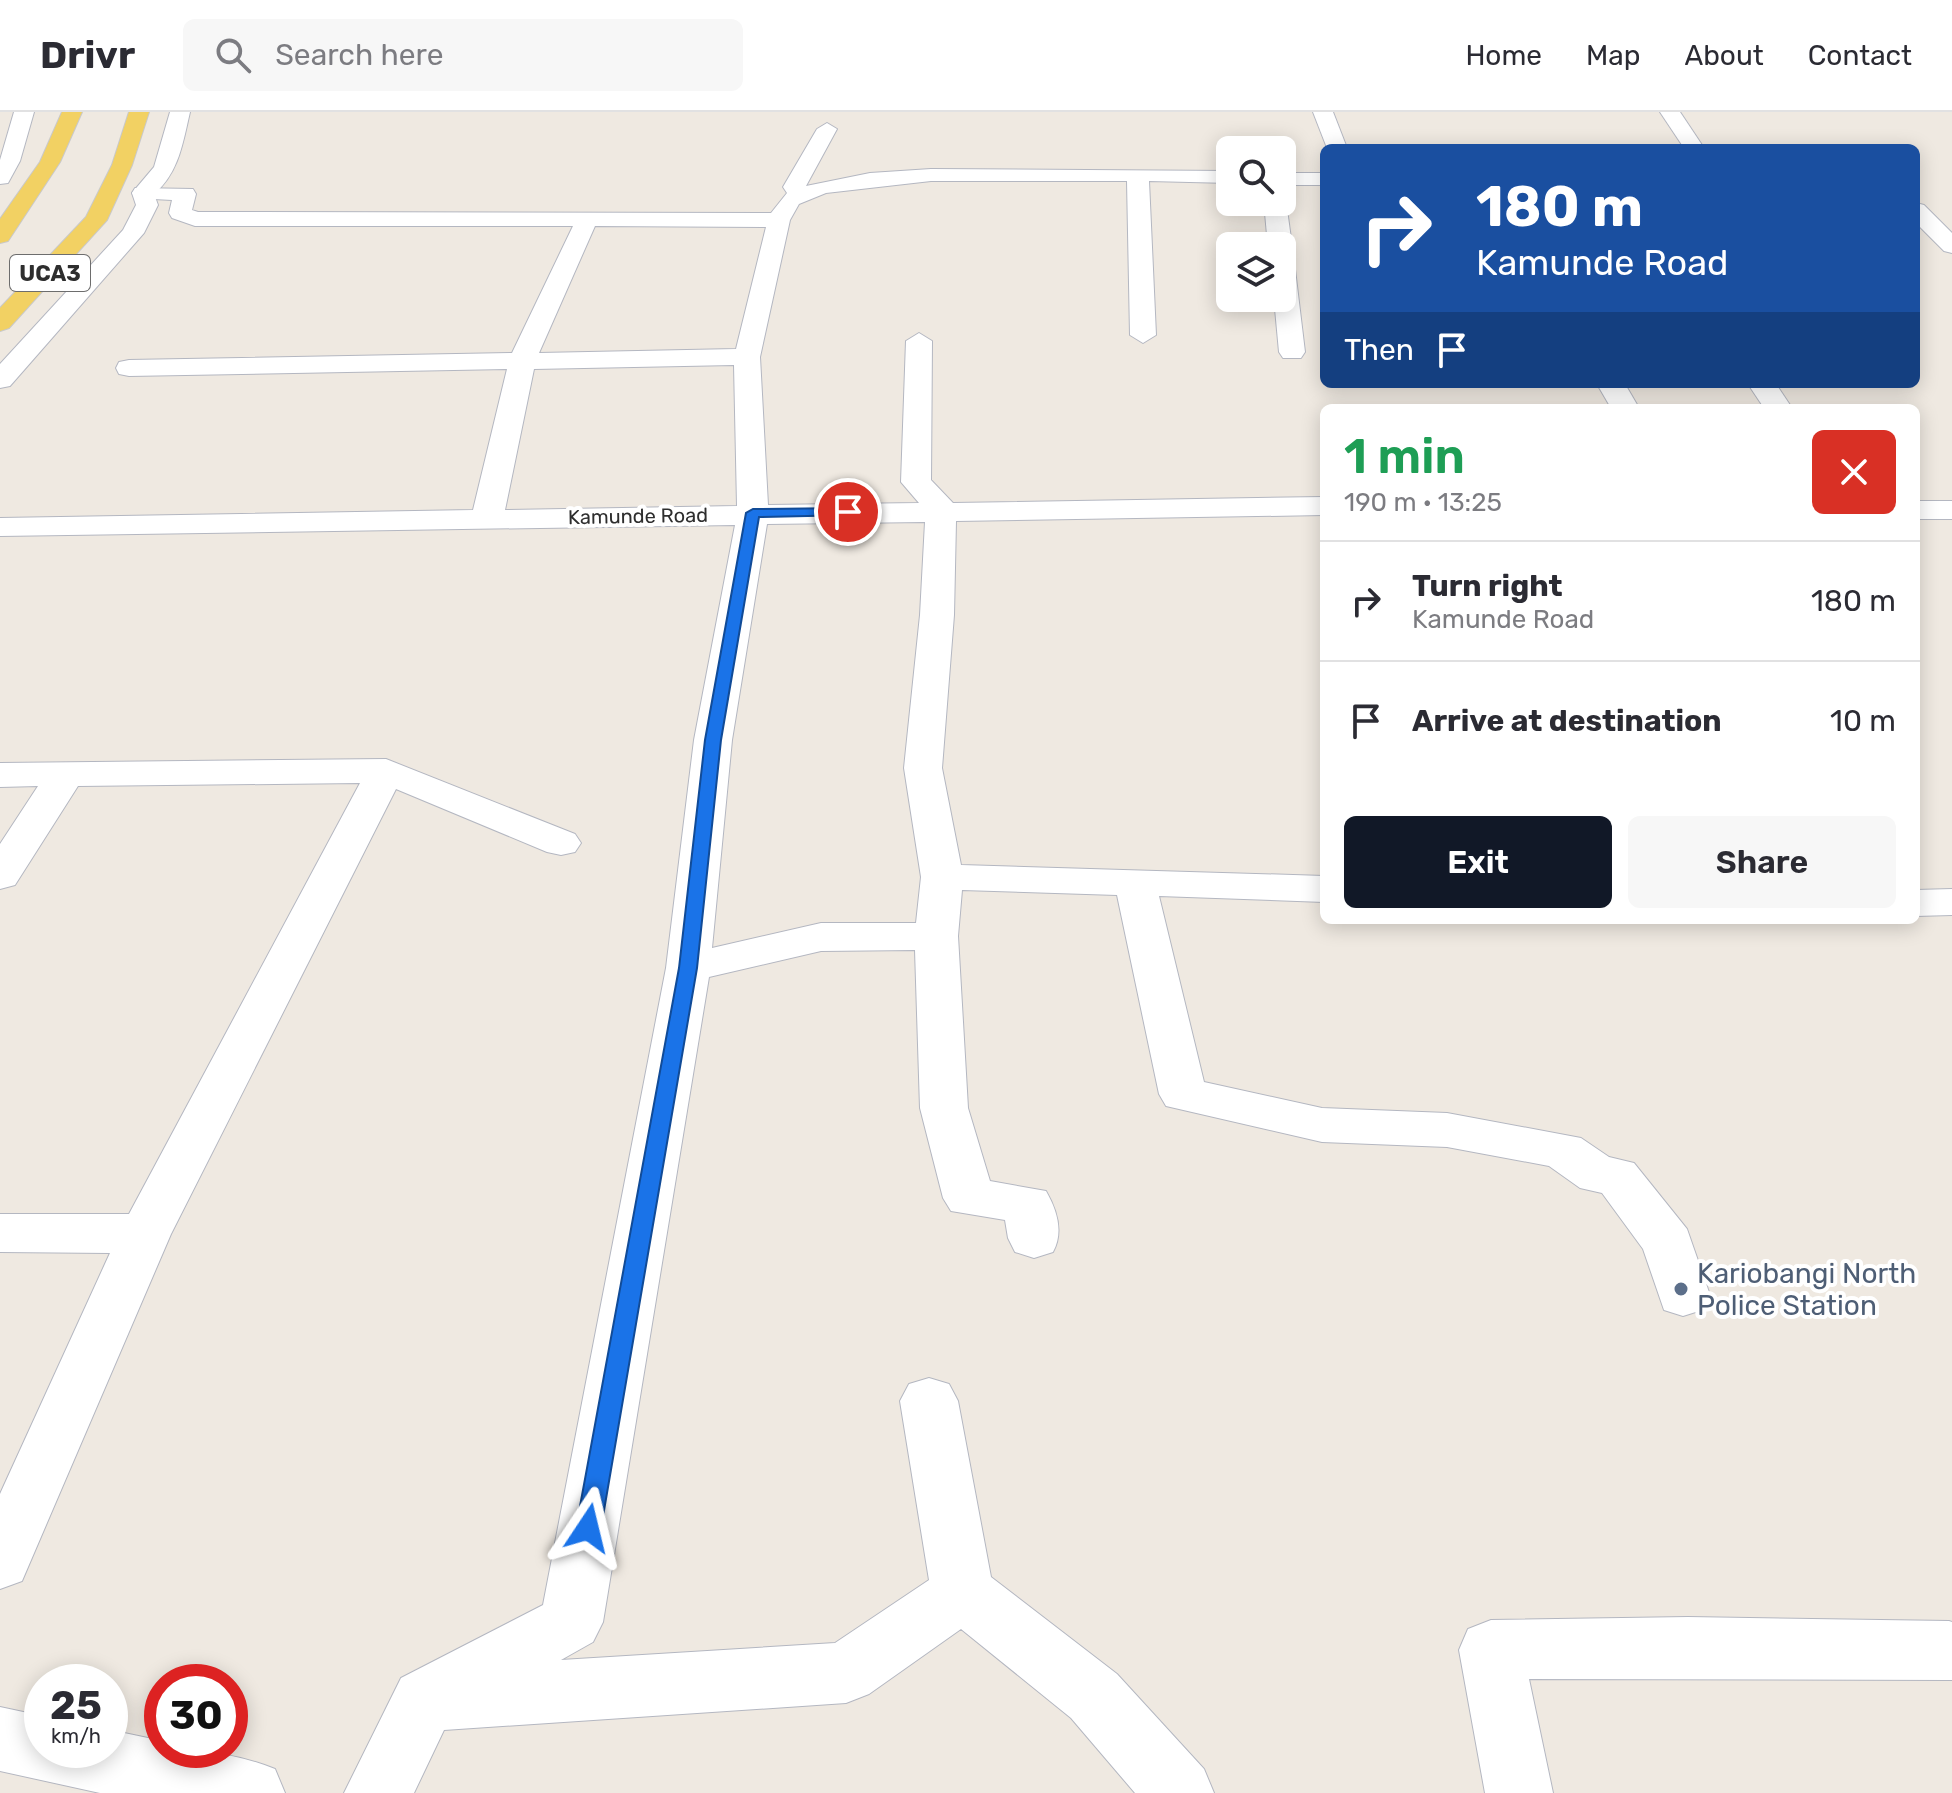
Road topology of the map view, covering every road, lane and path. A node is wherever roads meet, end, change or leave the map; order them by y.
1 (24, 112) edge
2 (72, 112) edge
3 (139, 112) edge
4 (180, 112) edge
5 (1323, 112) edge
6 (1670, 112) edge
7 (827, 129) dead end
8 (1335, 144) edge
9 (1691, 144) edge
10 (1138, 177) junction
11 (1216, 177) edge
12 (0, 178) edge
13 (1296, 179) edge
14 (1320, 179) edge
15 (817, 188) junction
16 (143, 193) junction
17 (1920, 199) edge
18 (587, 220) junction
19 (779, 220) junction
20 (90, 228) junction
21 (3, 233) edge
22 (1952, 246) edge
23 (96, 276) junction
24 (1288, 312) edge
25 (0, 323) edge
26 (1143, 335) dead end
27 (919, 341) dead end
28 (1292, 352) dead end
29 (747, 357) junction
30 (522, 361) junction
31 (129, 368) dead end
32 (0, 380) edge
33 (916, 482) junction
34 (1320, 484) edge
35 (1320, 506) edge
36 (1920, 510) edge
37 (1952, 510) edge
38 (753, 513) junction
39 (487, 519) junction
40 (0, 527) edge
41 (386, 771) junction
42 (0, 775) edge
43 (65, 775) junction
44 (561, 843) dead end
45 (0, 876) edge
46 (942, 877) junction
47 (1135, 883) junction
48 (1320, 889) edge
49 (1952, 902) edge
50 (1920, 903) edge
51 (936, 936) junction
52 (688, 968) junction
53 (0, 1233) edge
54 (145, 1234) junction
55 (1034, 1238) dead end
56 (1683, 1295) dead end
57 (929, 1401) dead end
58 (0, 1562) edge
59 (962, 1592) junction
60 (1949, 1651) dead end
61 (424, 1700) junction
62 (0, 1739) edge
63 (24, 1744) edge
64 (128, 1766) edge
65 (251, 1793) edge
66 (378, 1793) edge
67 (1180, 1793) edge
68 (1519, 1793) edge

1 - 12 street
2 - 21 main road, UCA3
3 - 20 main road, UCA3
4 - 16 street, UCA3
5 - 8 street
6 - 9 street
7 - 15 street
10 - 11 street
10 - 15 street
10 - 26 street
13 - 14 street
15 - 19 street
16 - 18 street
16 - 23 street, UCA3
17 - 22 street
18 - 19 street
18 - 30 street
19 - 29 street
20 - 23 main road
20 - 25 main road, UCA3
23 - 32 street, UCA3
24 - 28 street
27 - 33 street
29 - 30 street
29 - 38 street
30 - 31 street
30 - 39 street
33 - 34 street
33 - 46 street
35 - 38 street, Kamunde Road
36 - 37 street
38 - 39 street, Kamunde Road
38 - 52 street
39 - 40 street, Kamunde Road
41 - 43 street
41 - 44 street
41 - 54 street
42 - 43 street
43 - 45 street
46 - 47 street
46 - 51 street
47 - 48 street
47 - 56 street
49 - 50 street
51 - 52 street
51 - 55 street
52 - 61 street
53 - 54 street
54 - 58 street
57 - 59 street
59 - 61 street
59 - 67 street
60 - 68 street
61 - 66 street
62 - 63 street
64 - 65 street

